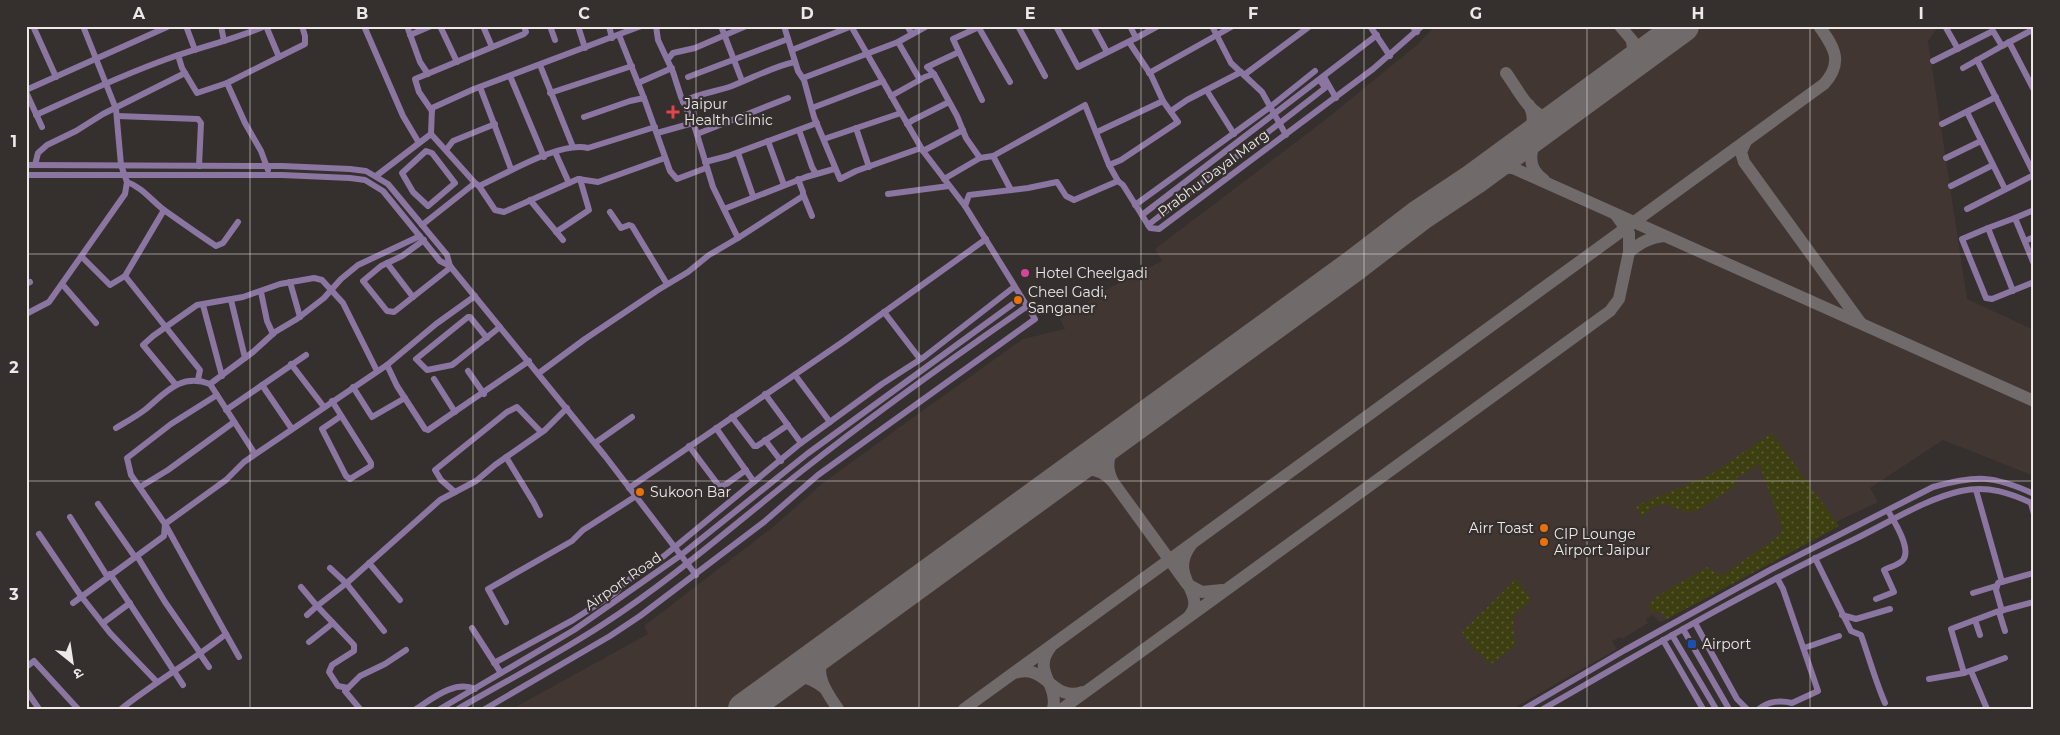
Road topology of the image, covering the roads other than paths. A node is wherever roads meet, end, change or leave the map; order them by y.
1 (32, 26) edge
2 (186, 26) edge
3 (221, 26) edge
4 (266, 26) edge
5 (302, 26) edge
6 (364, 26) edge
7 (407, 26) edge
8 (431, 26) edge
9 (440, 26) edge
10 (483, 26) edge
11 (524, 26) edge
12 (550, 26) edge
13 (578, 26) edge
14 (608, 26) edge
15 (641, 26) edge
16 (656, 26) edge
17 (721, 26) edge
18 (746, 26) edge
19 (784, 26) edge
20 (852, 26) edge
21 (907, 26) edge
22 (927, 26) edge
23 (1018, 26) edge
24 (1056, 26) edge
25 (1093, 26) edge
26 (1130, 26) edge
27 (1158, 26) edge
28 (1212, 26) edge
29 (1233, 26) edge
30 (1310, 26) edge
31 (1370, 26) edge
32 (1412, 26) edge
33 (1945, 26) edge
34 (86, 27) edge
35 (167, 27) edge
36 (980, 27) edge
37 (1420, 29) edge
38 (1992, 29) edge
39 (2034, 29) edge
40 (912, 34) junction
41 (410, 35) junction
42 (725, 35) junction
43 (1217, 35) junction
44 (1377, 35) junction
45 (616, 37) junction
46 (1136, 38) junction
47 (788, 39) junction
48 (555, 40) dead end
49 (224, 41) junction
50 (898, 42) junction
51 (1129, 42) junction
52 (2010, 42) junction
53 (2002, 46) junction
54 (492, 47) junction
55 (585, 48) junction
56 (1958, 49) junction
57 (194, 50) junction
58 (792, 50) junction
59 (959, 52) junction
60 (1107, 52) junction
61 (867, 54) junction
62 (178, 55) junction
63 (1390, 56) junction
64 (279, 57) junction
65 (96, 58) junction
66 (668, 59) junction
67 (734, 60) junction
68 (1977, 60) junction
69 (1933, 61) dead end
70 (457, 62) junction
71 (795, 62) junction
72 (540, 65) junction
73 (632, 66) junction
74 (672, 68) junction
75 (1963, 68) dead end
76 (1315, 71) dead end
77 (184, 73) junction
78 (1149, 73) junction
79 (428, 74) junction
80 (934, 74) junction
81 (1243, 74) junction
82 (510, 76) junction
83 (1045, 76) dead end
84 (56, 77) junction
85 (688, 77) dead end
86 (803, 78) junction
87 (1322, 79) junction
88 (920, 80) junction
89 (742, 81) junction
90 (638, 82) junction
91 (883, 82) junction
92 (1010, 82) dead end
93 (106, 83) junction
94 (227, 83) junction
95 (480, 87) junction
96 (2034, 90) edge
97 (26, 91) edge
98 (1207, 91) junction
99 (550, 92) junction
100 (892, 96) junction
101 (1996, 97) junction
102 (644, 98) junction
103 (788, 98) dead end
104 (1336, 98) junction
105 (982, 100) dead end
106 (683, 102) junction
107 (948, 102) junction
108 (1164, 102) junction
109 (1270, 107) junction
110 (812, 108) junction
111 (432, 111) junction
112 (1171, 111) junction
113 (116, 112) junction
114 (1967, 112) junction
115 (901, 113) junction
116 (36, 115) junction
117 (1274, 115) junction
118 (584, 117) dead end
119 (693, 123) junction
120 (817, 123) junction
121 (495, 124) junction
122 (908, 124) junction
123 (1942, 124) dead end
124 (1280, 125) junction
125 (42, 127) dead end
126 (856, 128) junction
127 (656, 130) junction
128 (799, 130) junction
129 (963, 130) junction
130 (1097, 132) junction
131 (431, 134) junction
132 (696, 134) junction
133 (1234, 134) junction
134 (1286, 135) junction
135 (824, 139) junction
136 (768, 141) junction
137 (1982, 141) junction
138 (419, 143) junction
139 (573, 147) junction
140 (446, 150) junction
141 (922, 150) junction
142 (556, 152) junction
143 (738, 153) junction
144 (993, 156) junction
145 (544, 157) junction
146 (665, 158) junction
147 (980, 158) junction
148 (1946, 158) dead end
149 (454, 160) junction
150 (35, 165) junction
151 (121, 165) junction
152 (706, 165) junction
153 (1110, 165) junction
154 (1993, 165) junction
155 (26, 166) edge
156 (199, 166) junction
157 (268, 166) junction
158 (869, 167) junction
159 (445, 169) junction
160 (834, 169) junction
161 (511, 170) junction
162 (26, 174) edge
163 (124, 174) junction
164 (816, 174) junction
165 (268, 175) junction
166 (2034, 175) edge
167 (376, 176) junction
168 (580, 179) junction
169 (944, 179) junction
170 (798, 180) junction
171 (1118, 181) junction
172 (127, 182) junction
173 (569, 183) junction
174 (477, 185) junction
175 (784, 185) junction
176 (949, 186) junction
177 (1950, 186) dead end
178 (2005, 189) junction
179 (1011, 190) junction
180 (415, 194) junction
181 (803, 194) junction
182 (888, 194) dead end
183 (753, 196) junction
184 (530, 200) junction
185 (403, 202) junction
186 (1135, 205) junction
187 (964, 206) junction
188 (724, 209) junction
189 (1968, 209) dead end
190 (164, 210) junction
191 (2034, 210) edge
192 (610, 212) dead end
193 (1142, 215) junction
194 (812, 216) dead end
195 (2015, 218) junction
196 (238, 222) dead end
197 (422, 225) junction
198 (1148, 225) junction
199 (1988, 228) junction
200 (556, 232) junction
201 (2034, 237) edge
202 (422, 238) junction
203 (738, 238) junction
204 (986, 239) junction
205 (563, 240) dead end
206 (2025, 241) junction
207 (82, 257) junction
208 (387, 263) junction
209 (2034, 264) edge
210 (451, 266) junction
211 (125, 276) junction
212 (290, 282) junction
213 (62, 284) junction
214 (667, 284) junction
215 (2033, 284) edge
216 (1014, 287) junction
217 (2013, 290) junction
218 (330, 291) junction
219 (261, 292) junction
220 (475, 296) junction
221 (413, 297) junction
222 (1021, 298) junction
223 (231, 300) junction
224 (203, 304) junction
225 (1026, 307) junction
226 (884, 312) junction
227 (26, 314) edge
228 (300, 317) junction
229 (96, 323) dead end
230 (165, 327) junction
231 (500, 327) junction
232 (273, 334) junction
233 (487, 338) junction
234 (306, 355) dead end
235 (245, 358) junction
236 (920, 359) junction
237 (529, 361) junction
238 (291, 364) junction
239 (387, 365) junction
240 (377, 371) junction
241 (468, 371) dead end
242 (539, 373) junction
243 (795, 375) junction
244 (222, 376) junction
245 (434, 379) dead end
246 (198, 380) junction
247 (210, 384) junction
248 (176, 385) junction
249 (262, 385) junction
250 (353, 387) junction
251 (217, 394) junction
252 (484, 394) junction
253 (765, 394) junction
254 (405, 398) junction
255 (332, 401) junction
256 (324, 407) junction
257 (567, 408) junction
258 (226, 410) junction
259 (454, 412) junction
260 (341, 416) junction
261 (632, 417) dead end
262 (732, 418) junction
263 (234, 422) junction
264 (830, 422) junction
265 (788, 425) junction
266 (116, 428) dead end
267 (716, 428) junction
268 (292, 429) junction
269 (541, 432) junction
270 (765, 440) junction
271 (595, 443) junction
272 (801, 443) junction
273 (690, 446) junction
274 (255, 454) junction
275 (506, 457) junction
276 (781, 461) junction
277 (746, 470) junction
278 (754, 482) junction
279 (140, 487) junction
280 (629, 488) junction
281 (1976, 490) junction
282 (455, 492) junction
283 (2034, 494) edge
284 (636, 496) junction
285 (98, 504) dead end
286 (2033, 504) edge
287 (1888, 511) junction
288 (2034, 514) edge
289 (540, 516) dead end
290 (70, 517) dead end
291 (1893, 520) junction
292 (164, 524) junction
293 (39, 534) dead end
294 (675, 547) junction
295 (1814, 548) junction
296 (681, 555) junction
297 (136, 556) junction
298 (1816, 558) junction
299 (686, 562) junction
300 (369, 563) junction
301 (330, 568) dead end
302 (2034, 573) edge
303 (109, 575) junction
304 (696, 575) junction
305 (1777, 578) junction
306 (2002, 582) junction
307 (346, 583) junction
308 (1996, 586) junction
309 (301, 587) dead end
310 (1973, 593) dead end
311 (81, 596) junction
312 (1876, 599) dead end
313 (400, 600) dead end
314 (2034, 602) edge
315 (73, 603) dead end
316 (130, 603) junction
317 (317, 606) junction
318 (1890, 609) dead end
319 (2001, 612) junction
320 (307, 615) dead end
321 (1842, 615) junction
322 (1975, 620) junction
323 (506, 622) dead end
324 (103, 623) junction
325 (333, 623) junction
326 (1695, 623) junction
327 (1672, 624) junction
328 (472, 628) dead end
329 (384, 631) dead end
330 (2004, 631) dead end
331 (1678, 632) junction
332 (226, 634) junction
333 (1980, 635) dead end
334 (1839, 636) dead end
335 (1663, 640) junction
336 (309, 642) dead end
337 (1804, 648) junction
338 (406, 650) dead end
339 (200, 654) junction
340 (239, 656) dead end
341 (2005, 658) dead end
342 (494, 663) junction
343 (26, 667) edge
344 (209, 667) dead end
345 (173, 671) junction
346 (1968, 672) junction
347 (502, 673) junction
348 (1929, 679) dead end
349 (157, 682) junction
350 (183, 685) dead end
351 (348, 688) junction
352 (475, 689) junction
353 (26, 690) edge
354 (1885, 703) dead end
355 (39, 709) edge
356 (78, 709) edge
357 (121, 709) edge
358 (360, 709) edge
359 (416, 709) edge
360 (440, 709) edge
361 (458, 709) edge
362 (485, 709) edge
363 (1524, 709) edge
364 (1543, 709) edge
365 (1703, 709) edge
366 (1716, 709) edge
367 (1730, 709) edge
368 (1747, 709) edge
369 (1759, 709) edge
370 (1987, 709) edge

1 - 84 street
2 - 57 street
3 - 49 street
4 - 49 street
4 - 64 street
5 - 64 street
6 - 138 street
7 - 41 street
8 - 41 street
9 - 70 street
10 - 54 street
11 - 54 street
12 - 48 street
13 - 55 street
14 - 45 street
15 - 45 street
16 - 66 street
17 - 42 street
18 - 42 street
19 - 47 street
20 - 58 street
20 - 61 street
21 - 40 street
22 - 40 street
23 - 83 street
24 - 60 street
25 - 60 street
26 - 46 street
27 - 46 street
28 - 43 street
29 - 43 street
30 - 81 street
31 - 44 street
32 - 37 street
33 - 56 street
34 - 65 street
35 - 65 street
36 - 59 street
36 - 92 street
37 - 63 street, Prabhu Dayal Marg
38 - 53 street
38 - 56 street
39 - 52 street
40 - 50 street
41 - 79 street
42 - 66 street
42 - 67 street
43 - 78 street
43 - 81 street
44 - 63 street
44 - 87 street
45 - 55 street
45 - 73 street
46 - 51 street
47 - 58 street
47 - 67 street
49 - 57 street
50 - 61 street
50 - 88 street
51 - 60 street
51 - 78 street
52 - 53 street
52 - 96 street
53 - 68 street
54 - 70 street
55 - 72 street
56 - 69 street
57 - 62 street
58 - 71 street
59 - 80 street
59 - 105 street
61 - 86 street
61 - 91 street
62 - 77 street
62 - 93 street
63 - 104 street, Prabhu Dayal Marg
64 - 94 street
65 - 84 street
65 - 93 street
66 - 74 street
67 - 85 street
67 - 89 street
68 - 75 street
68 - 101 street
70 - 79 street
71 - 86 street
71 - 89 street
72 - 82 street
72 - 99 street
73 - 90 street
73 - 99 street
74 - 90 street
74 - 106 street
76 - 109 street
77 - 94 street
77 - 113 street
78 - 108 street
79 - 111 street
80 - 88 street
80 - 107 street
81 - 98 street
81 - 109 street
82 - 95 street
82 - 145 street
84 - 97 street
86 - 110 street
87 - 104 street
87 - 117 street
87 - 124 street
88 - 100 street
89 - 106 street
90 - 102 street
91 - 100 street
91 - 110 street
93 - 113 street
93 - 116 street
94 - 157 street
95 - 111 street
95 - 121 street
97 - 116 street
98 - 112 street
98 - 133 street
99 - 139 street
100 - 115 street
101 - 114 street
101 - 166 street
102 - 118 street
102 - 127 street
103 - 132 street
104 - 134 street, Prabhu Dayal Marg
106 - 119 street
107 - 122 street
107 - 129 street
108 - 112 street
108 - 130 street
109 - 117 street
109 - 133 street
110 - 120 street
111 - 131 street
112 - 153 street
113 - 150 street
113 - 151 street
113 - 156 street
114 - 123 street
114 - 137 street
115 - 122 street
115 - 126 street
116 - 125 street
117 - 124 street
117 - 193 street
119 - 127 street
119 - 132 street
120 - 128 street
120 - 135 street
121 - 140 street
121 - 161 street
122 - 141 street
124 - 134 street
124 - 198 street
126 - 135 street
126 - 158 street
127 - 139 street
127 - 146 street
128 - 136 street
128 - 164 street
129 - 141 street
129 - 147 street
130 - 144 street, Prabhu Dayal Marg
130 - 153 street, Prabhu Dayal Marg
131 - 138 street
131 - 140 street
132 - 152 street
133 - 186 street
134 - 198 street, Prabhu Dayal Marg
135 - 160 street
136 - 143 street
136 - 175 street
137 - 148 street
137 - 154 street
138 - 167 street
139 - 142 street
140 - 149 street
141 - 158 street
141 - 169 street
142 - 145 street
142 - 173 street
143 - 152 street
143 - 183 street
144 - 147 street
144 - 179 street
145 - 161 street
146 - 152 street
146 - 168 street
147 - 169 street
149 - 159 street
149 - 174 street
150 - 151 street
150 - 155 street
151 - 156 street
151 - 163 street
152 - 188 street
153 - 171 street, Prabhu Dayal Marg
154 - 177 street
154 - 178 street
156 - 157 street
157 - 165 street
157 - 167 street
158 - 160 street
159 - 180 street
159 - 180 street
160 - 164 street
161 - 174 street
162 - 163 street
163 - 165 street
163 - 172 street
164 - 170 street
165 - 202 street
166 - 178 street
167 - 185 street
168 - 173 street
168 - 200 street
169 - 176 street
170 - 175 street
170 - 181 street
171 - 179 street
171 - 186 street, Prabhu Dayal Marg
172 - 190 street
172 - 207 street
173 - 184 street
174 - 184 street
174 - 197 street
175 - 183 street
176 - 182 street
176 - 187 street
178 - 189 street
179 - 187 street
180 - 185 street
181 - 194 street
181 - 203 street
183 - 188 street
184 - 200 street
185 - 197 street
186 - 193 street, Prabhu Dayal Marg
187 - 204 street
188 - 203 street
190 - 196 street
190 - 211 street
191 - 195 street
192 - 214 street
193 - 198 street, Prabhu Dayal Marg
195 - 199 street
195 - 206 street
197 - 210 street
199 - 217 street
199 - 217 street
200 - 205 street
201 - 206 street
202 - 208 street
202 - 210 street
202 - 218 street
203 - 214 street
204 - 216 street
204 - 226 street
206 - 209 street
207 - 211 street
207 - 213 street
208 - 221 street
208 - 221 street
210 - 220 street
210 - 221 street
211 - 230 street
212 - 218 street
212 - 219 street
212 - 228 street
213 - 227 street
213 - 229 street
214 - 242 street
215 - 217 street
216 - 222 street
216 - 236 street
218 - 228 street
218 - 240 street
219 - 223 street
219 - 232 street
220 - 231 street
220 - 239 street
222 - 225 street
222 - 296 street, Airport Road
223 - 224 street
223 - 235 street
224 - 230 street
224 - 244 street
225 - 299 street, Airport Road
225 - 304 street
226 - 236 street
226 - 243 street
228 - 232 street
230 - 246 street
230 - 248 street
231 - 233 street
231 - 237 street
232 - 235 street
233 - 233 street
234 - 238 street
235 - 244 street
236 - 264 street
237 - 242 street
237 - 252 street
238 - 249 street
238 - 256 street
239 - 240 street
239 - 254 street
240 - 250 street
241 - 252 street
242 - 257 street
243 - 253 street
243 - 264 street
244 - 247 street
245 - 259 street
246 - 247 street
246 - 248 street
247 - 251 street
248 - 266 street
249 - 258 street
249 - 268 street
250 - 254 street
250 - 255 street
251 - 258 street
251 - 279 street
252 - 259 street
253 - 262 street
253 - 265 street
254 - 259 street
255 - 256 street
255 - 260 street
256 - 268 street
257 - 269 street
257 - 271 street
258 - 263 street
260 - 260 street
261 - 271 street
262 - 267 street
262 - 270 street
263 - 274 street
263 - 279 street
264 - 272 street
265 - 270 street
265 - 272 street
267 - 273 street
267 - 277 street
268 - 274 street
269 - 275 street
269 - 282 street
270 - 276 street
271 - 280 street
272 - 276 street
273 - 277 street
273 - 280 street
274 - 292 street
275 - 282 street
275 - 289 street
276 - 278 street
277 - 278 street
278 - 294 street
279 - 292 street
280 - 284 street
281 - 286 street
281 - 291 street
281 - 306 street
282 - 300 street
283 - 287 street
284 - 294 street
284 - 323 street
285 - 297 street
286 - 288 street
287 - 291 street
287 - 295 street
290 - 303 street
291 - 298 street
291 - 312 street
292 - 297 street
292 - 332 street
293 - 311 street
294 - 296 street
294 - 342 street
295 - 298 street
295 - 327 street
296 - 299 street
296 - 347 street, Airport Road
297 - 303 street
297 - 339 street
298 - 305 street
298 - 321 street
299 - 304 street
299 - 361 street, Airport Road
300 - 307 street
300 - 313 street
301 - 307 street
302 - 306 street
303 - 311 street
303 - 316 street
304 - 362 street
305 - 326 street
305 - 337 street
306 - 308 street
307 - 317 street
307 - 329 street
308 - 310 street
308 - 319 street
309 - 317 street
311 - 315 street
311 - 324 street
314 - 319 street
316 - 324 street
316 - 345 street
317 - 320 street
317 - 325 street
318 - 321 street
319 - 322 street
319 - 330 street
321 - 354 street
322 - 333 street
322 - 346 street
324 - 349 street
325 - 336 street
325 - 351 street
326 - 331 street
326 - 368 street
327 - 331 street
327 - 363 street
328 - 342 street
331 - 335 street
331 - 366 street
331 - 367 street
332 - 339 street
332 - 340 street
334 - 337 street
335 - 364 street
335 - 365 street
337 - 369 street
338 - 351 street
339 - 344 street
339 - 345 street
341 - 346 street
342 - 347 street
343 - 356 street
345 - 349 street
345 - 350 street
346 - 348 street
346 - 370 street
347 - 352 street, Airport Road
349 - 357 street
351 - 358 street
352 - 359 street
352 - 360 street, Airport Road
353 - 355 street

